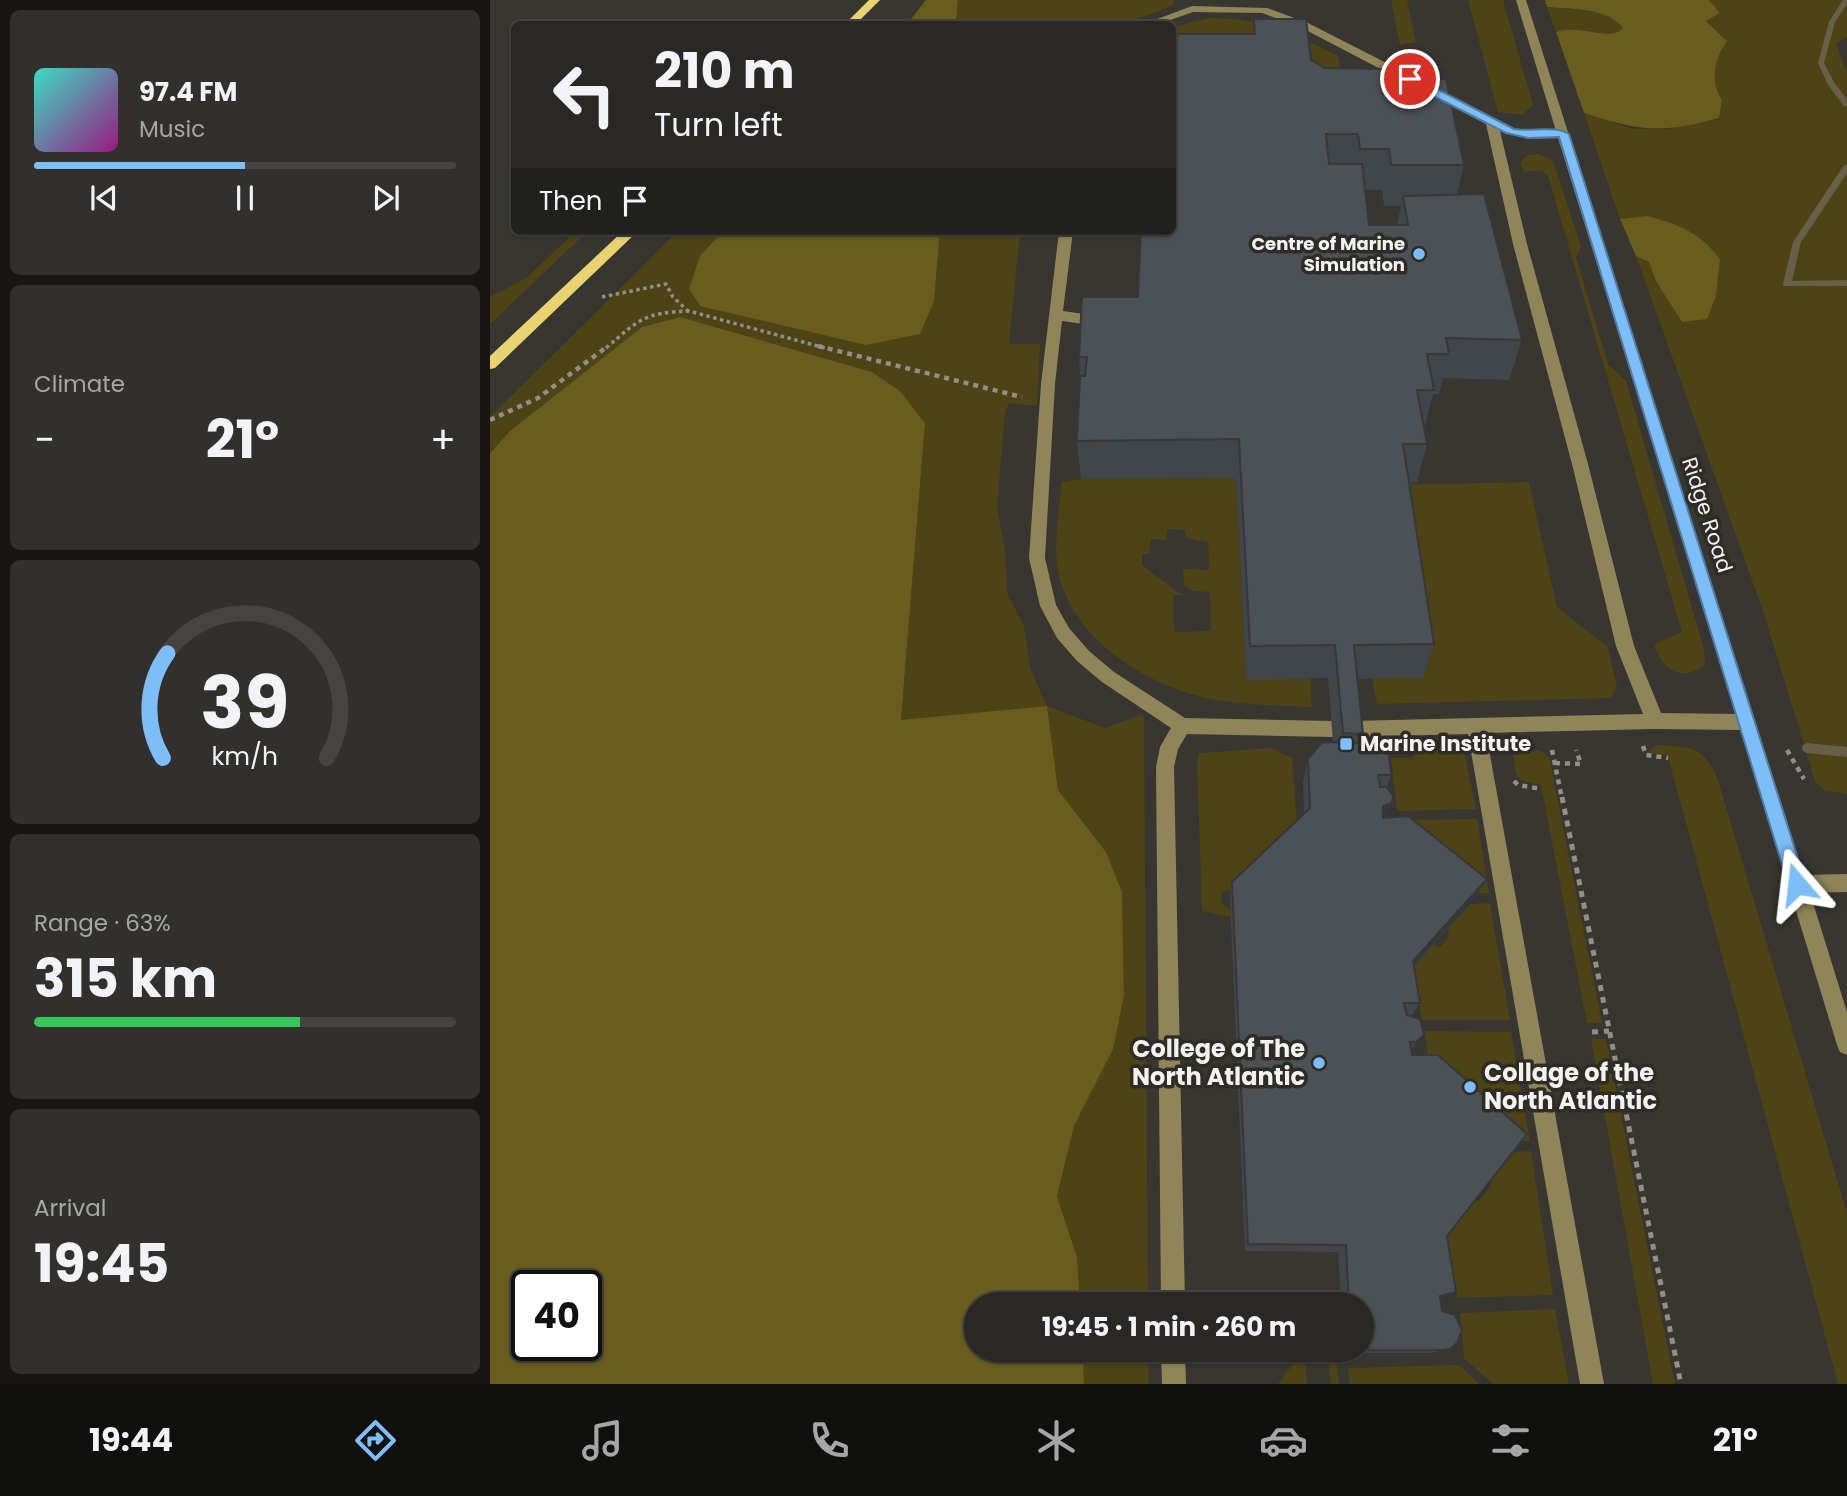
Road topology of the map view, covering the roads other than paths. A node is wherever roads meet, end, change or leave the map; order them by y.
1 (875, 0) edge
2 (1521, 0) edge
3 (853, 21) edge
4 (1158, 21) edge
5 (1492, 122) junction
6 (1563, 134) junction
7 (627, 235) edge
8 (1066, 235) edge
9 (1056, 314) junction
10 (1108, 323) edge
11 (490, 364) edge
12 (1655, 721) junction
13 (1748, 722) junction
14 (1182, 726) junction
15 (1476, 726) junction
16 (1332, 729) dead end
17 (1351, 729) edge
18 (1847, 883) edge
19 (1797, 884) junction
20 (1847, 1045) edge
21 (1173, 1292) edge
22 (1173, 1362) edge
23 (1174, 1384) edge
24 (1592, 1384) edge

1 - 3 main road
2 - 6 street, Ridge Road
4 - 5 street
5 - 6 street
5 - 12 street
6 - 13 street, Ridge Road
7 - 11 main road
8 - 9 street
9 - 10 street
9 - 14 street
12 - 13 street
12 - 15 street
13 - 19 street, Ridge Road
14 - 16 street
14 - 21 street
15 - 17 street
15 - 24 street
18 - 19 street
19 - 20 street, Ridge Road
22 - 23 street

